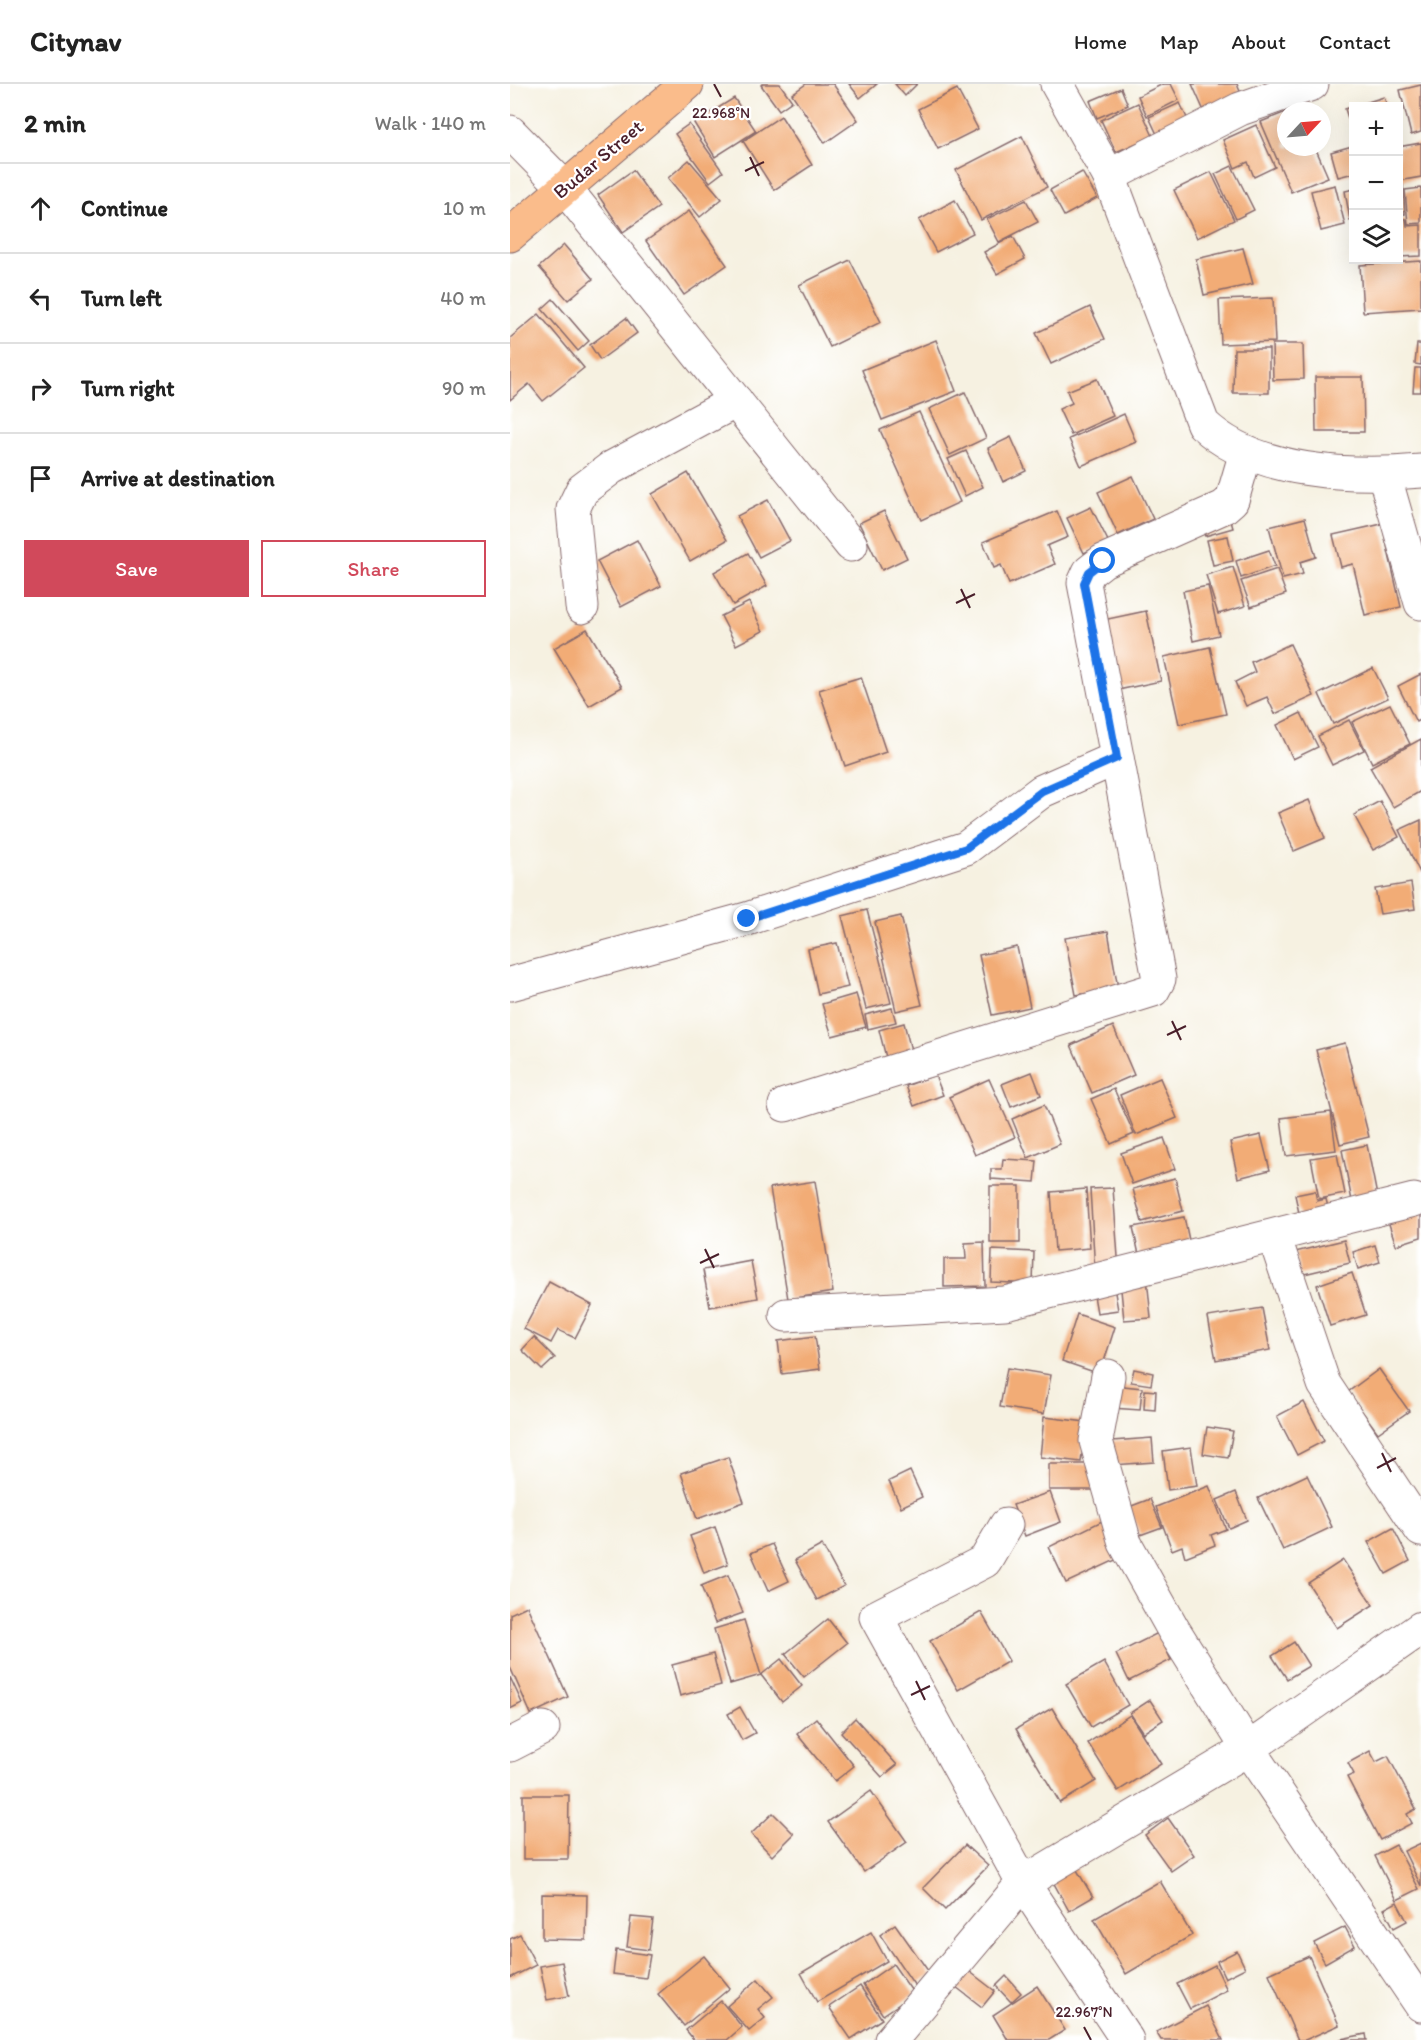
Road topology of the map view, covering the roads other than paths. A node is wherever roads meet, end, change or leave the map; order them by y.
1 (687, 84) edge
2 (1057, 84) edge
3 (1312, 84) edge
4 (510, 132) edge
5 (1109, 176) junction
6 (564, 187) junction
7 (510, 235) edge
8 (736, 401) junction
9 (1246, 452) junction
10 (1421, 471) edge
11 (1384, 474) junction
12 (851, 545) dead end
13 (1421, 603) edge
14 (582, 607) dead end
15 (1117, 758) junction
16 (510, 984) edge
17 (785, 1105) dead end
18 (1414, 1200) dead end
19 (1274, 1236) junction
20 (786, 1315) dead end
21 (1108, 1377) dead end
22 (1006, 1525) dead end
23 (1421, 1530) edge
24 (1421, 1628) edge
25 (543, 1728) dead end
26 (510, 1745) edge
27 (1248, 1749) junction
28 (1023, 1883) junction
29 (1421, 2005) edge
30 (891, 2040) edge
31 (1127, 2040) edge

1 - 6 main road, Budar Street
2 - 5 street
3 - 5 street
4 - 6 street
5 - 9 street
6 - 7 main road, Budar Street
6 - 8 street
8 - 12 street
8 - 14 street
9 - 11 street
9 - 15 street
10 - 11 street
11 - 13 street
15 - 16 street
15 - 17 street
18 - 19 street
19 - 20 street
19 - 23 street
21 - 27 street
22 - 28 street
24 - 27 street
25 - 26 street
27 - 28 street
27 - 29 street
28 - 30 street
28 - 31 street

